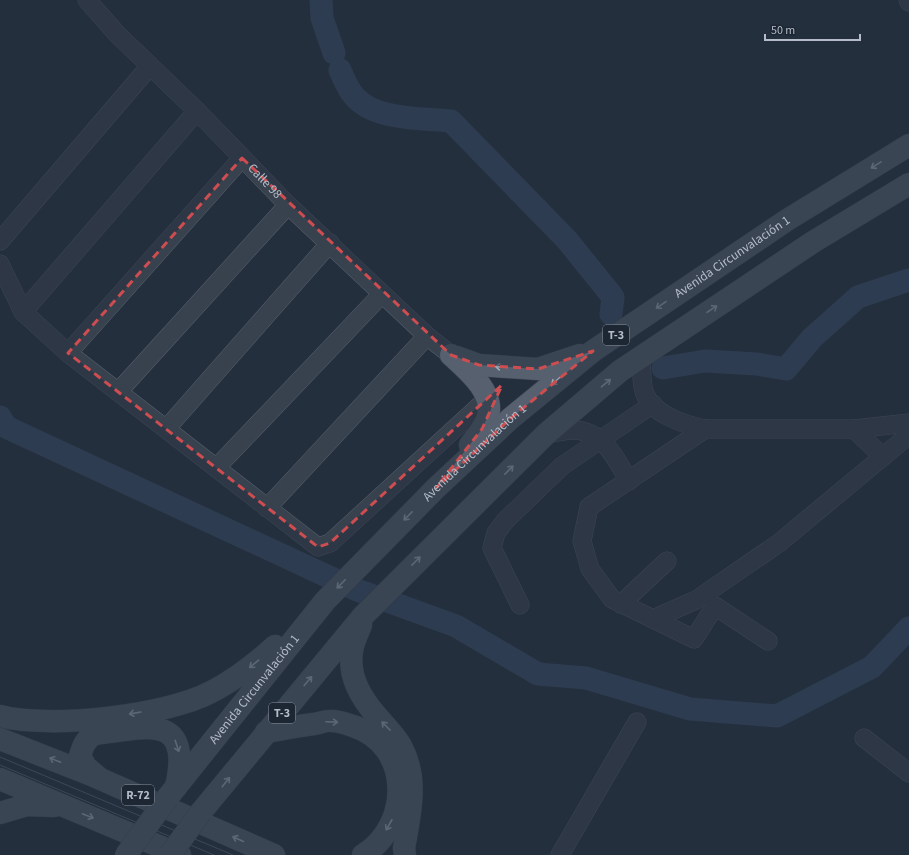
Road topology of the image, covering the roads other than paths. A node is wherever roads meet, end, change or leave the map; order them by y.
1 (87, 0) edge
2 (150, 66) junction
3 (197, 111) junction
4 (909, 145) edge
5 (242, 158) junction
6 (909, 184) edge
7 (288, 205) junction
8 (0, 241) edge
9 (330, 243) junction
10 (0, 264) edge
11 (382, 294) junction
12 (23, 312) junction
13 (427, 336) junction
14 (593, 351) junction
15 (68, 353) junction
16 (451, 355) junction
17 (641, 357) junction
18 (118, 392) junction
19 (486, 399) junction
20 (653, 404) junction
21 (909, 423) edge
22 (166, 429) junction
23 (705, 429) junction
24 (854, 429) junction
25 (546, 434) junction
26 (909, 435) edge
27 (600, 440) junction
28 (883, 457) junction
29 (216, 468) junction
30 (629, 481) junction
31 (436, 488) junction
32 (267, 508) junction
33 (667, 561) dead end
34 (325, 601) junction
35 (709, 601) junction
36 (621, 604) junction
37 (520, 605) dead end
38 (363, 616) junction
39 (653, 619) junction
40 (768, 642) dead end
41 (0, 716) edge
42 (638, 722) dead end
43 (266, 732) junction
44 (864, 738) dead end
45 (0, 739) edge
46 (909, 773) edge
47 (0, 779) edge
48 (101, 779) junction
49 (172, 792) junction
50 (67, 807) junction
51 (0, 813) edge
52 (273, 853) edge
53 (126, 855) edge
54 (170, 855) edge
55 (180, 855) edge
56 (363, 855) edge
57 (405, 855) edge
58 (560, 855) edge

1 - 2 street, Calle 98
2 - 3 street, Calle 98
2 - 8 street
3 - 5 street, Calle 98
3 - 12 street
4 -> 14 main road, Avenida Circunvalación 1 / T-3
5 - 7 street, Calle 98
5 - 15 street
17 -> 6 main road, T-3
7 - 9 street, Calle 98
7 - 18 street
9 - 11 street, Calle 98
9 - 22 street
10 - 12 street
11 - 13 street, Calle 98
11 - 29 street
12 - 15 street
13 - 16 street, Calle 98
13 - 32 street
14 -> 16 main road
14 -> 31 main road, Avenida Circunvalación 1 / T-3
15 - 18 street
16 - 19 main road
17 - 20 street
25 -> 17 main road, T-3
18 - 22 street
19 - 31 main road
19 - 32 street
20 - 23 street
20 - 27 street
21 - 24 street
22 - 29 street
23 - 24 street
23 - 30 street
24 - 28 street
25 - 27 street
38 -> 25 main road, T-3
26 - 28 street
27 - 30 street
27 - 37 street
28 - 35 street
29 - 32 street
30 - 36 street
31 -> 34 main road, Avenida Circunvalación 1 / T-3
33 - 36 street
34 -> 41 main road
34 - 49 main road, Avenida Circunvalación 1 / T-3
35 - 39 street
35 - 39 street
35 - 40 street
36 - 39 street
43 -> 38 main road, T-3
57 -> 38 main road
42 - 58 street
54 -> 43 main road, T-3, bridge
43 -> 56 main road
44 - 46 street
48 -> 45 main road, R-72
47 - 50 main road
48 -> 49 main road
52 -> 48 main road, R-72
49 - 53 main road, Avenida Circunvalación 1 / T-3, bridge
50 - 51 main road
50 -> 55 main road

